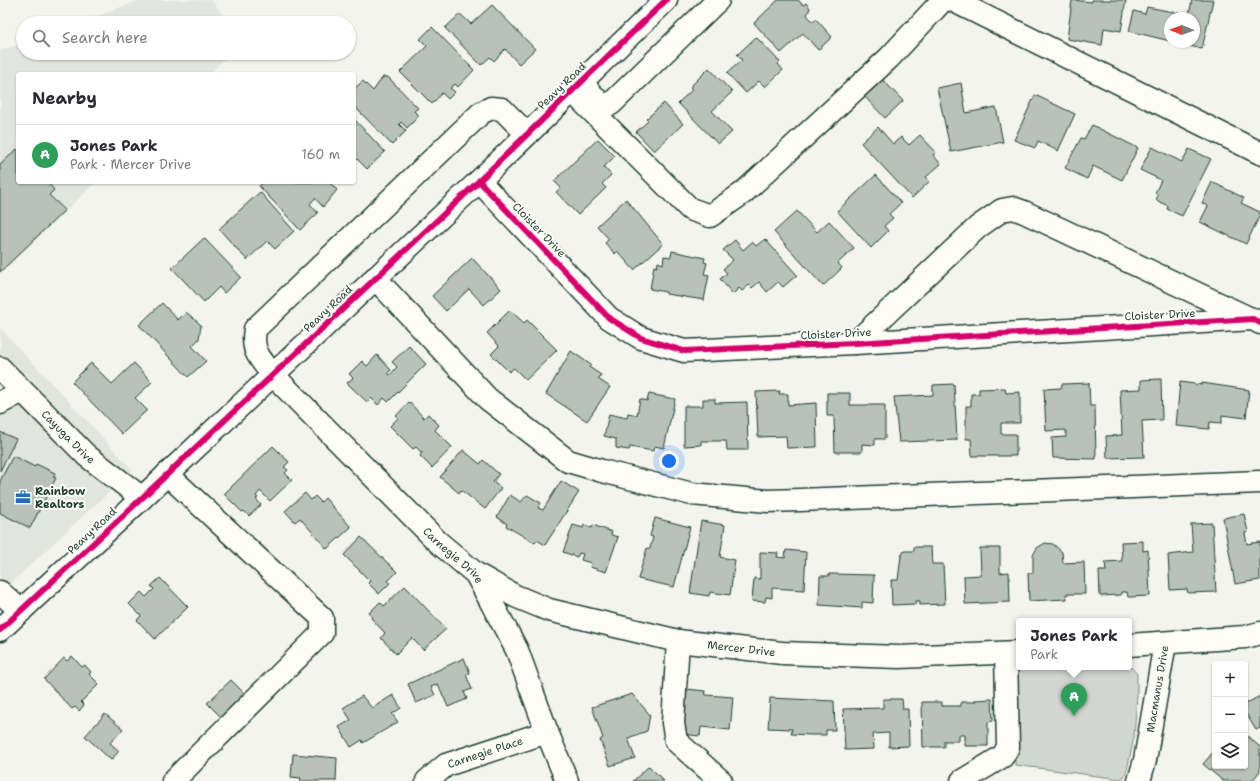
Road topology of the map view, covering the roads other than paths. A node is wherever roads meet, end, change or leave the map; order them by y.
1 (666, 0) edge
2 (718, 0) edge
3 (943, 0) edge
4 (952, 0) edge
5 (576, 87) junction
6 (527, 134) junction
7 (1260, 153) edge
8 (478, 181) junction
9 (376, 278) junction
10 (1257, 321) edge
11 (854, 343) junction
12 (0, 368) edge
13 (273, 375) junction
14 (22, 391) junction
15 (0, 402) edge
16 (167, 474) junction
17 (1260, 482) edge
18 (142, 498) junction
19 (476, 574) junction
20 (0, 592) edge
21 (21, 611) junction
22 (0, 630) edge
23 (1260, 633) edge
24 (678, 641) junction
25 (1165, 643) junction
26 (1132, 645) edge
27 (1013, 653) edge
28 (547, 732) junction
29 (173, 781) edge
30 (427, 781) edge
31 (567, 781) edge
32 (721, 781) edge
33 (962, 781) edge
34 (1138, 781) edge

1 - 5 street, Peavy Road
2 - 5 street
3 - 5 street
4 - 7 street
5 - 6 street, Peavy Road
6 - 8 street, Peavy Road
6 - 13 street, Carnegie Drive
8 - 9 street, Peavy Road
8 - 11 street, Cloister Drive
9 - 13 street, Peavy Road
9 - 17 street
10 - 11 street, Cloister Drive
10 - 11 street, Cloister Drive
12 - 14 street, Cayuga Drive
13 - 16 street, Peavy Road
13 - 19 street, Carnegie Drive
14 - 15 street
14 - 18 street, Cayuga Drive
16 - 18 street, Peavy Road
16 - 29 street
18 - 21 street, Peavy Road
19 - 24 street, Mercer Drive
19 - 28 street, Carnegie Drive
20 - 21 street
21 - 22 street, Peavy Road
23 - 25 street, Macmanus Drive
24 - 27 street, Mercer Drive
24 - 32 street
25 - 26 street
25 - 34 street, Macmanus Drive
27 - 33 street
28 - 30 street, Carnegie Place
28 - 31 street, Carnegie Drive

